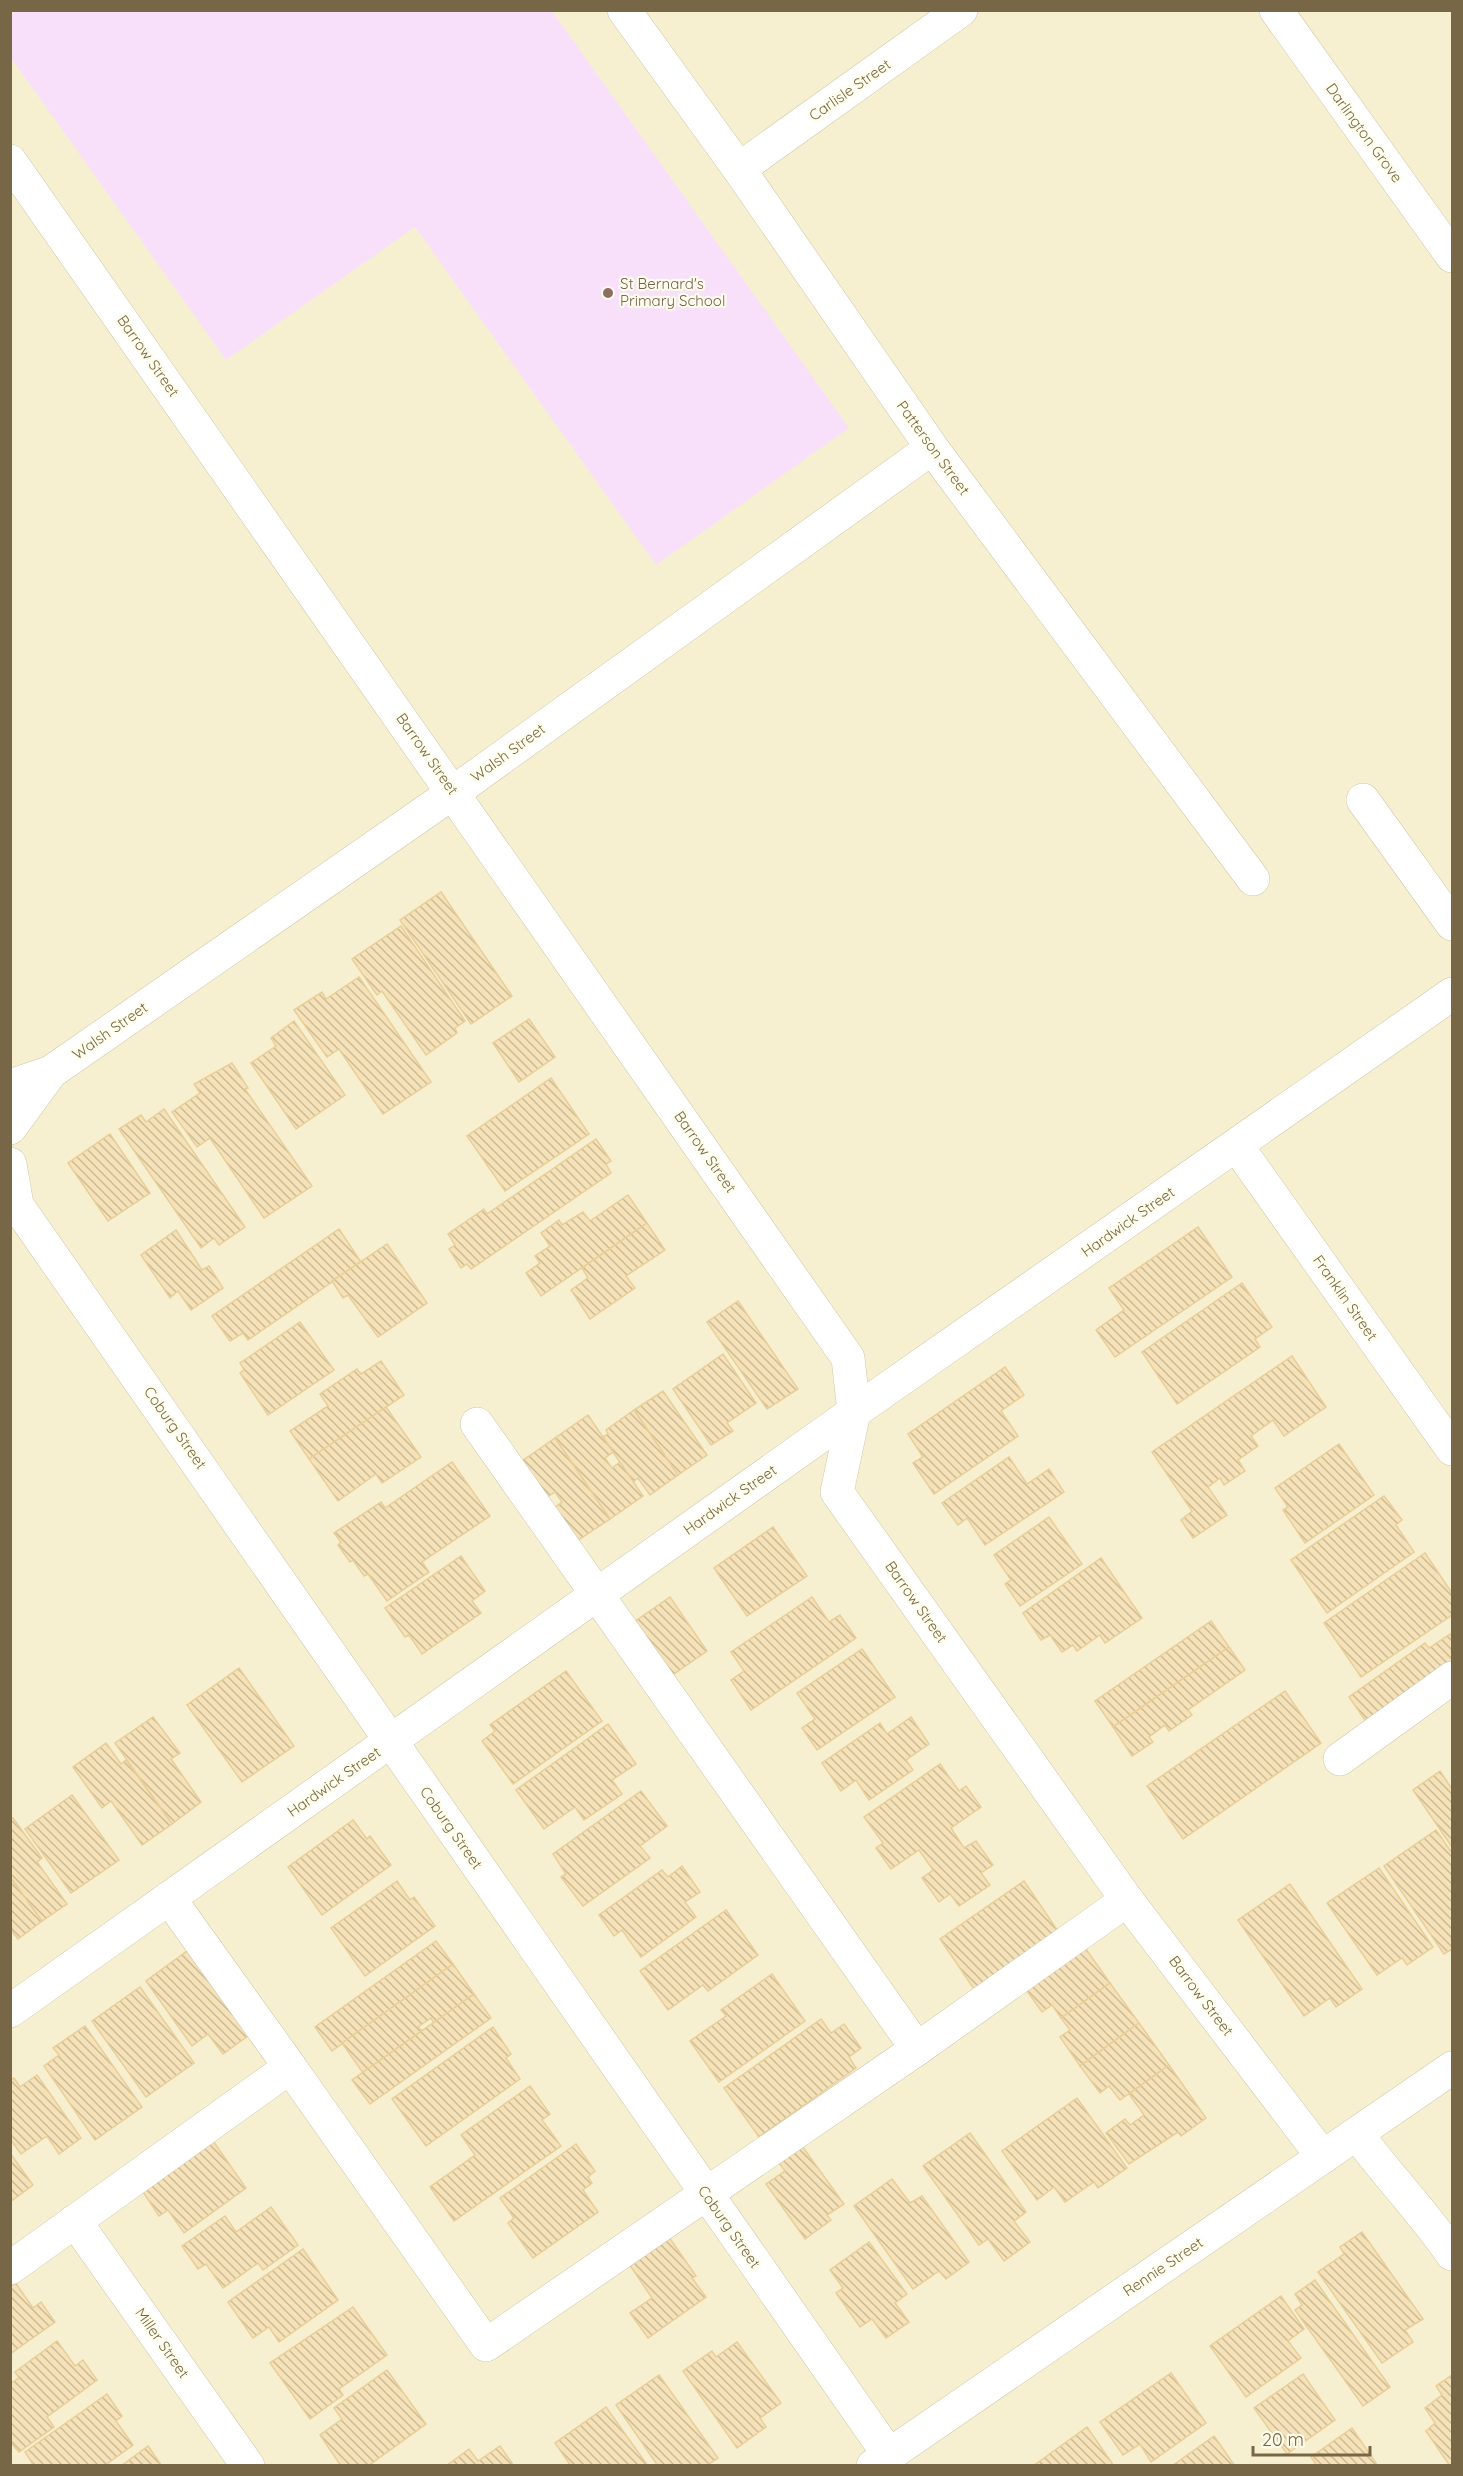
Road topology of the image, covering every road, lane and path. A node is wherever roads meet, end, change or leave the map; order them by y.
1 (624, 10) edge
2 (961, 10) edge
3 (1276, 10) edge
4 (10, 161) edge
5 (739, 169) junction
6 (1452, 256) edge
7 (932, 448) junction
8 (454, 792) junction
9 (1363, 800) dead end
10 (1253, 879) dead end
11 (1452, 924) edge
12 (1452, 994) edge
13 (51, 1072) junction
14 (10, 1086) edge
15 (10, 1128) edge
16 (1237, 1146) junction
17 (10, 1164) edge
18 (13, 1197) edge
19 (854, 1412) junction
20 (477, 1424) dead end
21 (1452, 1449) edge
22 (598, 1594) junction
23 (1452, 1678) edge
24 (392, 1742) junction
25 (1340, 1759) dead end
26 (169, 1898) junction
27 (1128, 1900) junction
28 (10, 2011) edge
29 (917, 2049) junction
30 (290, 2067) junction
31 (1452, 2068) edge
32 (1358, 2134) junction
33 (1323, 2157) junction
34 (706, 2194) junction
35 (75, 2221) junction
36 (1452, 2254) edge
37 (10, 2268) edge
38 (881, 2460) edge
39 (248, 2466) edge

1 - 5 street, Patterson Street
2 - 5 street, Carlisle Street
3 - 6 street, Darlington Grove
4 - 8 street, Barrow Street
5 - 7 street, Patterson Street
7 - 8 street, Walsh Street
7 - 10 street, Patterson Street
8 - 13 street, Walsh Street
8 - 19 street, Barrow Street
9 - 11 street
12 - 16 street, Hardwick Street
13 - 14 street, Walsh Street
13 - 15 street, Walsh Street
16 - 19 street, Hardwick Street
16 - 21 street, Franklin Street
17 - 18 street, Coburg Street
18 - 24 street, Coburg Street
19 - 22 street, Hardwick Street
19 - 27 street, Barrow Street
20 - 22 street
22 - 24 street, Hardwick Street
22 - 29 street
23 - 25 street
24 - 26 street, Hardwick Street
24 - 34 street, Coburg Street
26 - 28 street, Hardwick Street
26 - 30 street
27 - 29 street
27 - 33 street, Barrow Street
29 - 34 street
30 - 34 street
30 - 35 street
31 - 32 street, Rennie Street
32 - 33 street, Rennie Street
32 - 36 street
33 - 38 street, Rennie Street
34 - 38 street, Coburg Street
35 - 37 street
35 - 39 street, Miller Street

